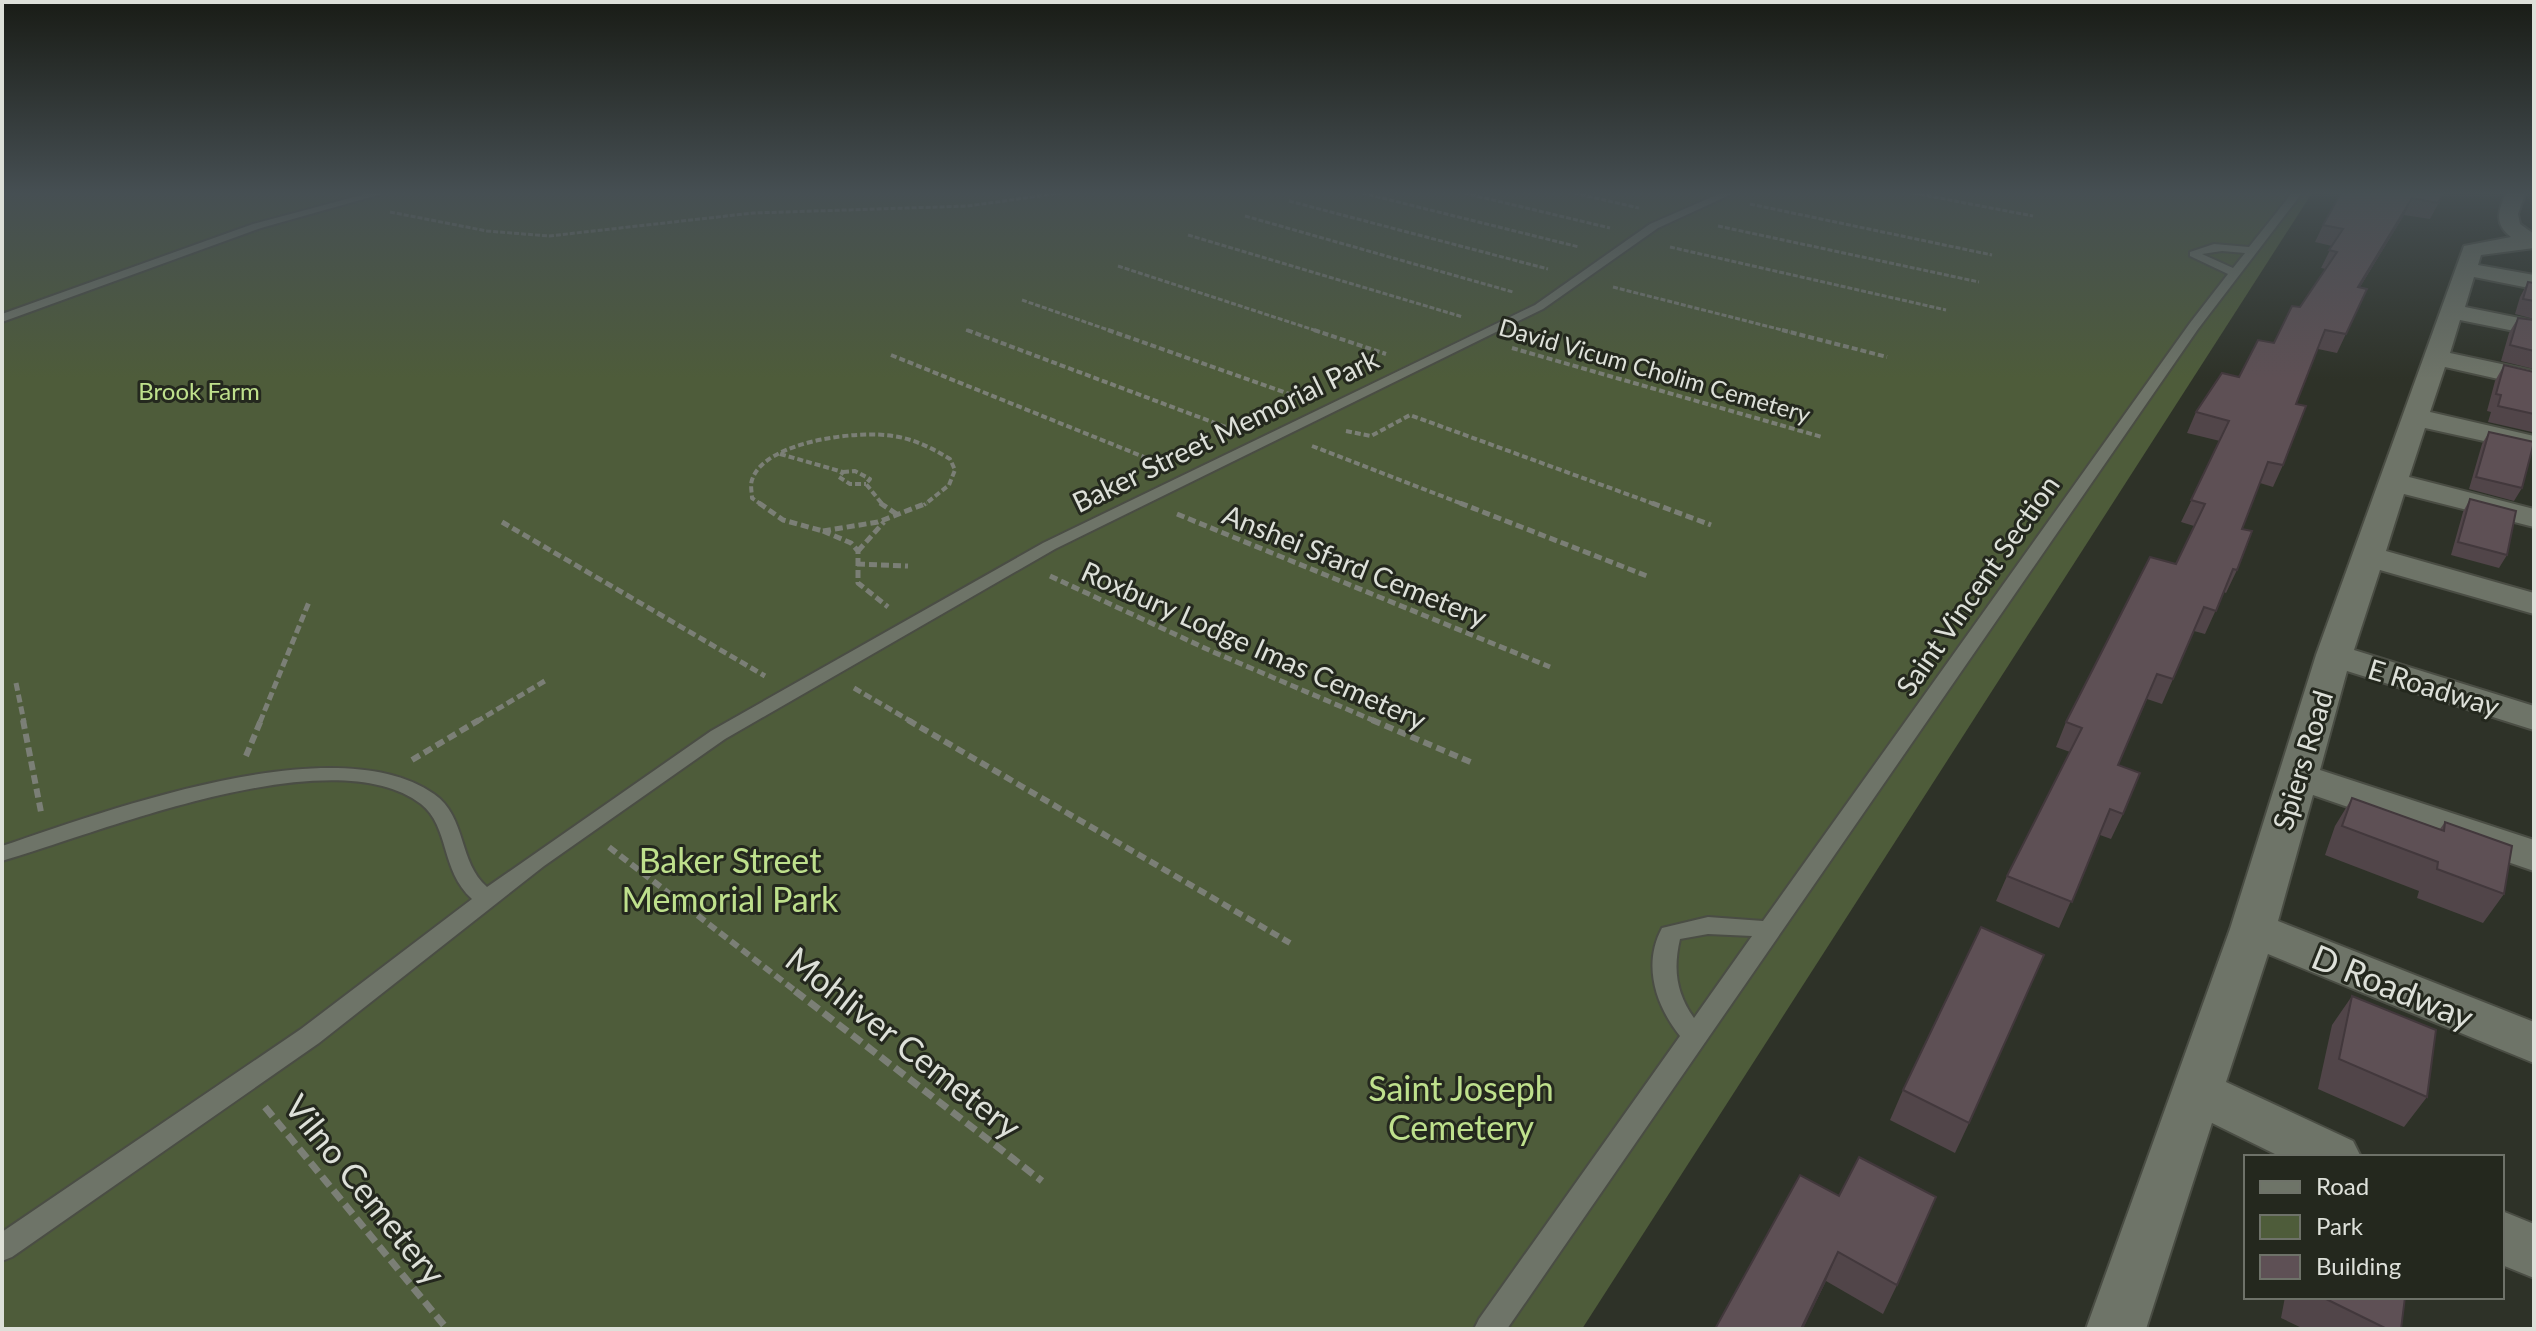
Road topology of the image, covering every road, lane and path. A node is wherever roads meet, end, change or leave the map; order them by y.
1 (176, 255) edge
2 (1256, 255) edge
3 (1383, 255) edge
4 (1494, 255) edge
5 (1611, 255) edge
6 (1715, 255) edge
7 (1855, 255) edge
8 (2196, 255) edge
9 (2248, 255) edge
10 (2471, 255) edge
11 (1615, 256) joint
12 (1118, 266) dead end
13 (2466, 269) junction
14 (2233, 272) junction
15 (1584, 279) junction
16 (1979, 282) dead end
17 (2534, 282) edge
18 (1022, 300) dead end
19 (1548, 302) junction
20 (1946, 310) dead end
21 (2451, 311) junction
22 (2, 318) edge
23 (1499, 327) junction
24 (2534, 328) edge
25 (966, 330) dead end
26 (1477, 338) junction
27 (891, 355) dead end
28 (1887, 357) dead end
29 (2434, 357) junction
30 (1421, 365) junction
31 (2534, 379) edge
32 (1334, 410) junction
33 (2414, 417) junction
34 (1337, 435) dead end
35 (1822, 437) dead end
36 (1283, 439) junction
37 (1316, 440) dead end
38 (2534, 444) edge
39 (779, 454) junction
40 (843, 472) junction
41 (1193, 477) junction
42 (2393, 482) junction
43 (866, 484) junction
44 (1144, 500) junction
45 (899, 515) junction
46 (2534, 518) edge
47 (885, 521) junction
48 (502, 522) dead end
49 (1711, 525) dead end
50 (823, 531) junction
51 (858, 551) junction
52 (2368, 556) junction
53 (1020, 562) junction
54 (857, 564) junction
55 (908, 566) dead end
56 (1647, 576) dead end
57 (309, 602) dead end
58 (2534, 604) edge
59 (913, 622) junction
60 (2334, 655) junction
61 (1550, 667) dead end
62 (825, 671) junction
63 (548, 679) dead end
64 (16, 683) dead end
65 (790, 691) junction
66 (2534, 718) edge
67 (1473, 763) dead end
68 (2297, 776) junction
69 (380, 779) junction
70 (233, 786) junction
71 (583, 827) junction
72 (47, 839) junction
73 (2, 854) edge
74 (2534, 856) edge
75 (486, 898) junction
76 (2253, 929) junction
77 (1770, 931) junction
78 (1290, 943) dead end
79 (1695, 1037) junction
80 (2534, 1043) edge
81 (244, 1083) junction
82 (2197, 1092) junction
83 (2330, 1155) edge
84 (1042, 1181) dead end
85 (2504, 1238) edge
86 (2, 1248) edge
87 (2534, 1252) edge
88 (447, 1329) edge
89 (1489, 1329) edge
90 (2116, 1329) edge

1 - 22 lane
2 - 23 path
3 - 19 path
4 - 15 path
5 - 11 path
6 - 20 path
7 - 16 path
8 - 14 lane
9 - 14 lane, Saint Vincent Section
10 - 13 street, Spiers Road
11 - 15 lane, Baker Street Memorial Park
12 - 30 path
13 - 17 street
13 - 21 street, Spiers Road
14 - 77 lane, Saint Vincent Section
15 - 19 lane, Baker Street Memorial Park
15 - 28 path
18 - 32 path
19 - 23 lane, Baker Street Memorial Park
21 - 24 street
21 - 29 street, Spiers Road
23 - 26 lane, Baker Street Memorial Park
25 - 36 path
26 - 30 lane, Baker Street Memorial Park
26 - 35 path, David Vicum Cholim Cemetery
27 - 41 path
29 - 31 street
29 - 33 street, Spiers Road
30 - 32 lane, Baker Street Memorial Park
32 - 36 lane, Baker Street Memorial Park
33 - 38 street
33 - 42 street, Spiers Road
34 - 49 path
36 - 37 path
36 - 41 lane, Baker Street Memorial Park
36 - 56 path
39 - 40 path
39 - 45 path
39 - 50 path
40 - 43 path
40 - 43 path
41 - 44 lane, Baker Street Memorial Park
42 - 46 street
42 - 52 street, Spiers Road
43 - 45 path
44 - 53 lane, Baker Street Memorial Park
44 - 61 path, Anshei Sfard Cemetery
45 - 47 path
47 - 50 path
47 - 51 path
48 - 65 path
50 - 51 path
51 - 54 path
52 - 58 street
52 - 60 street, Spiers Road
53 - 59 lane, Baker Street Memorial Park
53 - 67 path, Roxbury Lodge Imas Cemetery
54 - 55 path
54 - 59 path
57 - 70 path
59 - 62 lane, Baker Street Memorial Park
60 - 66 street, E Roadway
60 - 68 street, Spiers Road
62 - 65 lane, Baker Street Memorial Park
62 - 78 path
63 - 69 path
64 - 72 path
65 - 71 lane, Baker Street Memorial Park
68 - 74 street
68 - 76 street, Spiers Road
69 - 70 lane
69 - 75 lane
70 - 72 lane
71 - 75 lane, Baker Street Memorial Park
71 - 84 path, Mohliver Cemetery
72 - 73 lane
75 - 81 lane, Baker Street Memorial Park
76 - 80 street, D Roadway
76 - 82 street, Spiers Road
77 - 79 lane, Saint Vincent Section
77 - 79 lane
79 - 89 lane, Saint Vincent Section
81 - 86 lane, Baker Street Memorial Park
81 - 88 path, Vilno Cemetery
82 - 83 street
82 - 90 street, Spiers Road
85 - 87 street

